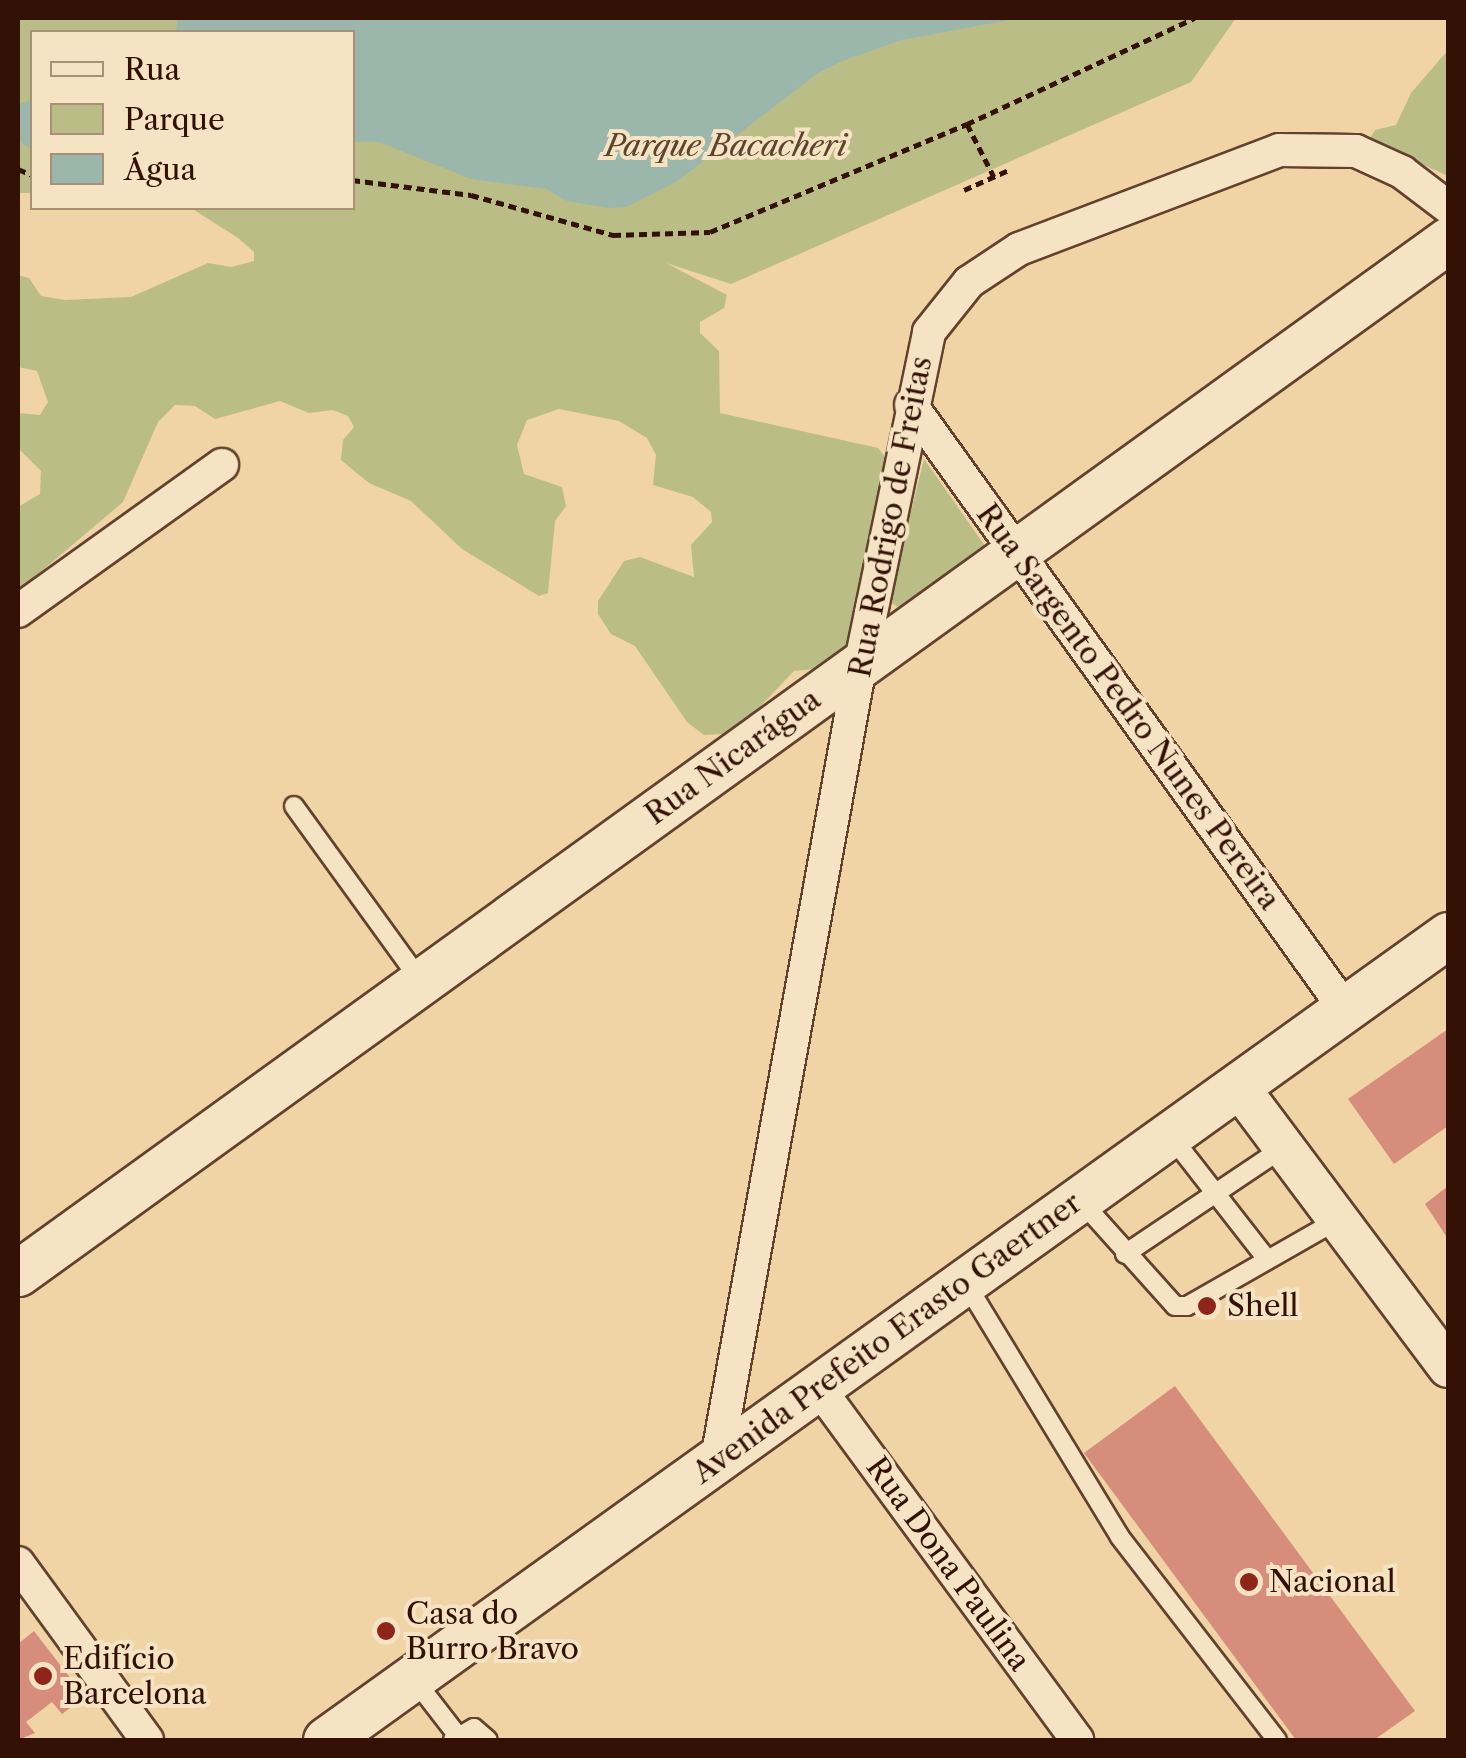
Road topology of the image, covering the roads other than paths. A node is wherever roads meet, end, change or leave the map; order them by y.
1 (1448, 207) edge
2 (1448, 240) edge
3 (911, 406) junction
4 (222, 465) dead end
5 (1016, 552) junction
6 (18, 610) edge
7 (860, 666) junction
8 (294, 806) dead end
9 (1448, 935) edge
10 (422, 982) junction
11 (1344, 1009) junction
12 (1238, 1086) junction
13 (1170, 1134) junction
14 (1284, 1147) junction
15 (1214, 1194) junction
16 (1080, 1200) junction
17 (1338, 1220) junction
18 (1125, 1254) junction
19 (1266, 1258) junction
20 (18, 1274) edge
21 (965, 1282) junction
22 (1448, 1367) edge
23 (818, 1387) junction
24 (718, 1459) junction
25 (18, 1563) edge
26 (413, 1678) junction
27 (456, 1739) edge
28 (147, 1740) edge
29 (326, 1740) edge
30 (488, 1740) edge
31 (1077, 1740) edge
32 (1277, 1740) edge

1 - 3 street, Rua Rodrigo de Freitas
2 - 5 main road, Rua Nicarágua
3 - 5 street, Rua Sargento Pedro Nunes Pereira
3 - 7 street, Rua Rodrigo de Freitas
4 - 6 street
5 - 7 main road, Rua Nicarágua
5 - 11 street, Rua Sargento Pedro Nunes Pereira
7 - 10 main road, Rua Nicarágua
7 - 24 street, Rua Rodrigo de Freitas
8 - 10 lane
9 - 11 main road, Avenida Prefeito Erasto Gaertner
10 - 20 main road, Rua Nicarágua
11 - 12 main road, Avenida Prefeito Erasto Gaertner
12 - 13 main road, Avenida Prefeito Erasto Gaertner
12 - 14 street
13 - 15 lane
13 - 16 main road, Avenida Prefeito Erasto Gaertner
14 - 15 lane
14 - 17 street
15 - 18 lane
15 - 19 lane
16 - 18 lane
16 - 21 main road, Avenida Prefeito Erasto Gaertner
17 - 19 lane
17 - 22 street
18 - 19 lane
21 - 23 main road, Avenida Prefeito Erasto Gaertner
21 - 32 lane
23 - 24 main road, Avenida Prefeito Erasto Gaertner
23 - 31 street, Rua Dona Paulina
24 - 26 main road, Avenida Prefeito Erasto Gaertner
25 - 28 street
26 - 27 lane
26 - 29 main road, Avenida Prefeito Erasto Gaertner
27 - 30 lane

